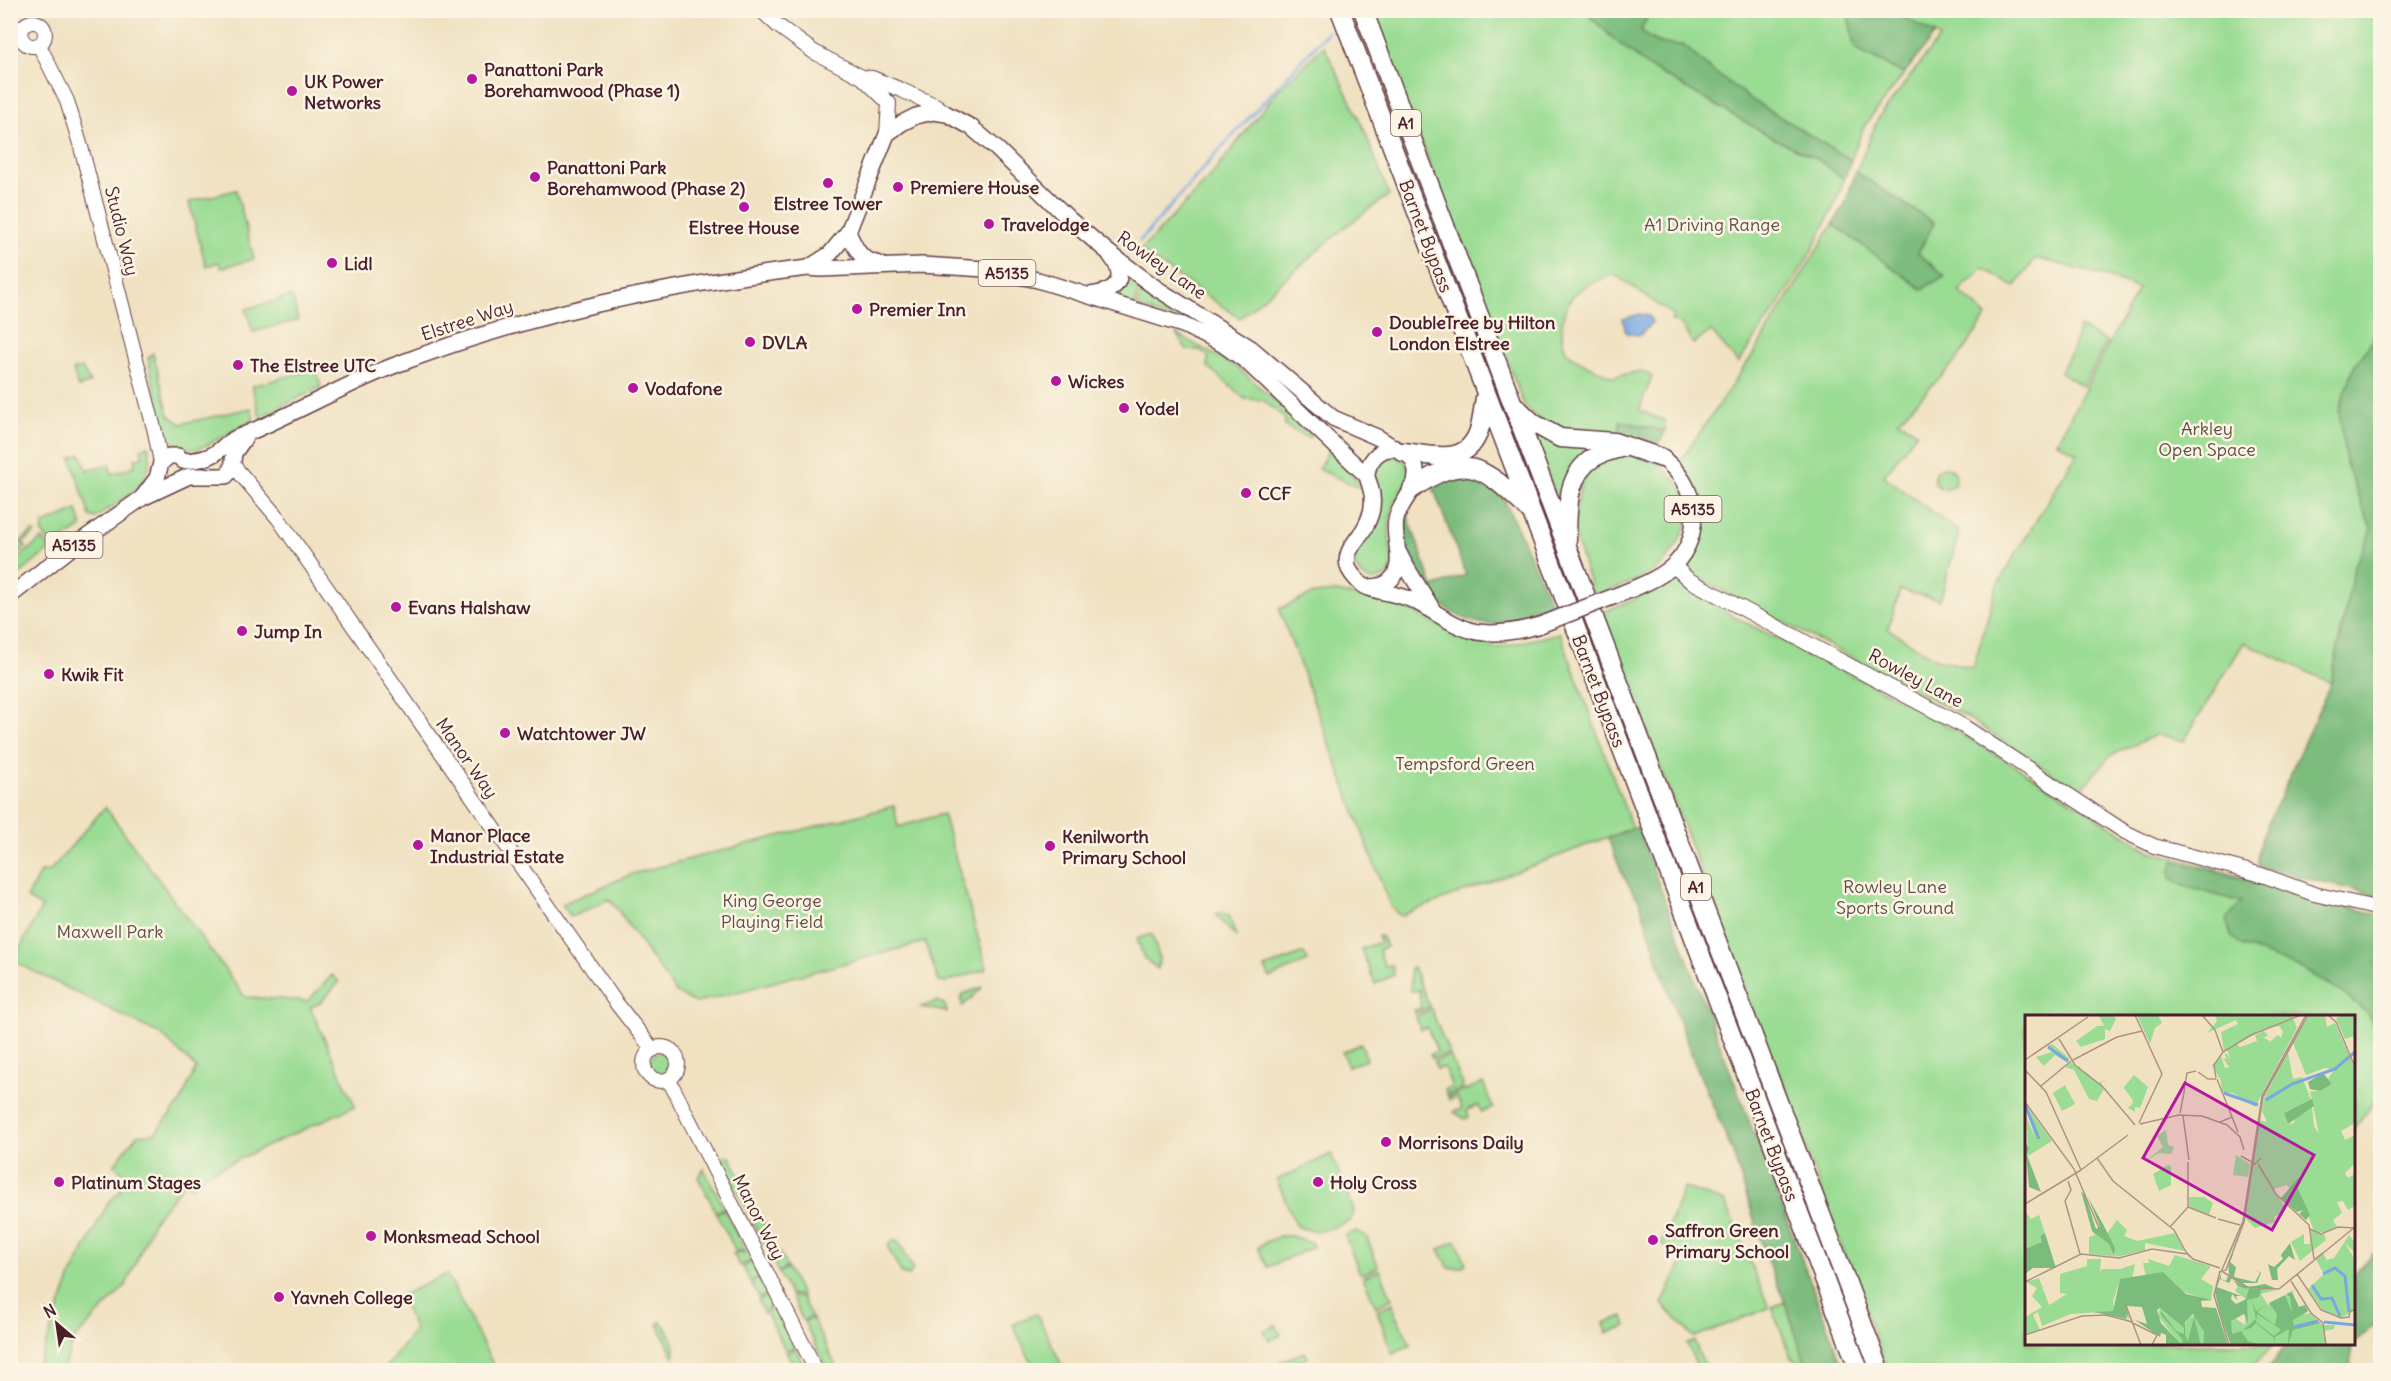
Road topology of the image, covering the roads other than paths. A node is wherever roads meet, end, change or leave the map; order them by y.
1 (19, 10) edge
2 (761, 10) edge
3 (1340, 10) edge
4 (1363, 10) edge
5 (862, 77) junction
6 (947, 114) junction
7 (887, 134) junction
8 (848, 232) junction
9 (1108, 252) junction
10 (888, 266) junction
11 (808, 268) junction
12 (1088, 295) junction
13 (1486, 394) junction
14 (1512, 404) junction
15 (246, 436) junction
16 (1624, 447) junction
17 (1400, 451) junction
18 (213, 454) junction
19 (1662, 458) joint
20 (170, 462) junction
21 (232, 462) junction
22 (1366, 475) junction
23 (217, 476) junction
24 (178, 479) junction
25 (250, 488) junction
26 (1412, 489) junction
27 (142, 498) junction
28 (1531, 512) junction
29 (1567, 548) junction
30 (1397, 551) junction
31 (1673, 565) junction
32 (1369, 587) junction
33 (10, 596) edge
34 (1434, 612) junction
35 (2380, 909) edge
36 (653, 1050) junction
37 (669, 1080) junction
38 (816, 1371) edge
39 (1858, 1371) edge
40 (1880, 1371) edge

1 - 20 street, Studio Way
2 - 5 street, Rowley Lane
3 - 13 highway, Barnet Bypass / A1
4 - 14 highway, Barnet Bypass / A1
5 - 6 street, Rowley Lane
5 - 7 street
6 - 7 main road
6 - 9 main road, Rowley Lane
7 - 8 main road, A5135
8 - 10 main road, A5135
8 - 11 main road, A5135
9 - 12 main road
9 - 17 main road, Rowley Lane
10 - 11 main road, A5135
10 - 12 main road, Rowley Lane / A5135
11 - 15 main road, Elstree Way / A5135
12 - 22 main road, Rowley Lane / A5135
13 - 17 highway
13 - 28 highway, Barnet Bypass / A1
14 - 16 highway
14 - 29 highway, Barnet Bypass / A1
15 - 18 main road, Elstree Way / A5135
15 - 21 main road
16 - 19 highway
16 - 29 highway
17 - 22 main road
17 - 26 main road
18 - 20 main road, Elstree Way / A5135
18 - 21 main road
18 - 23 main road
19 - 31 main road, A5135
20 - 24 main road
20 - 24 main road
20 - 27 main road, A5135
21 - 23 main road
21 - 25 street, Manor Way
22 - 32 main road
23 - 24 main road, A5135
23 - 25 street, Manor Way
24 - 27 main road, A5135
25 - 36 street, Manor Way
26 - 28 highway
26 - 30 main road
27 - 33 main road, A5135
28 - 39 highway, Barnet Bypass / A1
29 - 40 highway, Barnet Bypass / A1
30 - 32 main road
30 - 34 main road
31 - 34 main road, A5135, bridge
31 - 35 street, Rowley Lane
32 - 34 main road, A5135
36 - 37 street
36 - 37 street
37 - 38 street, Manor Way

